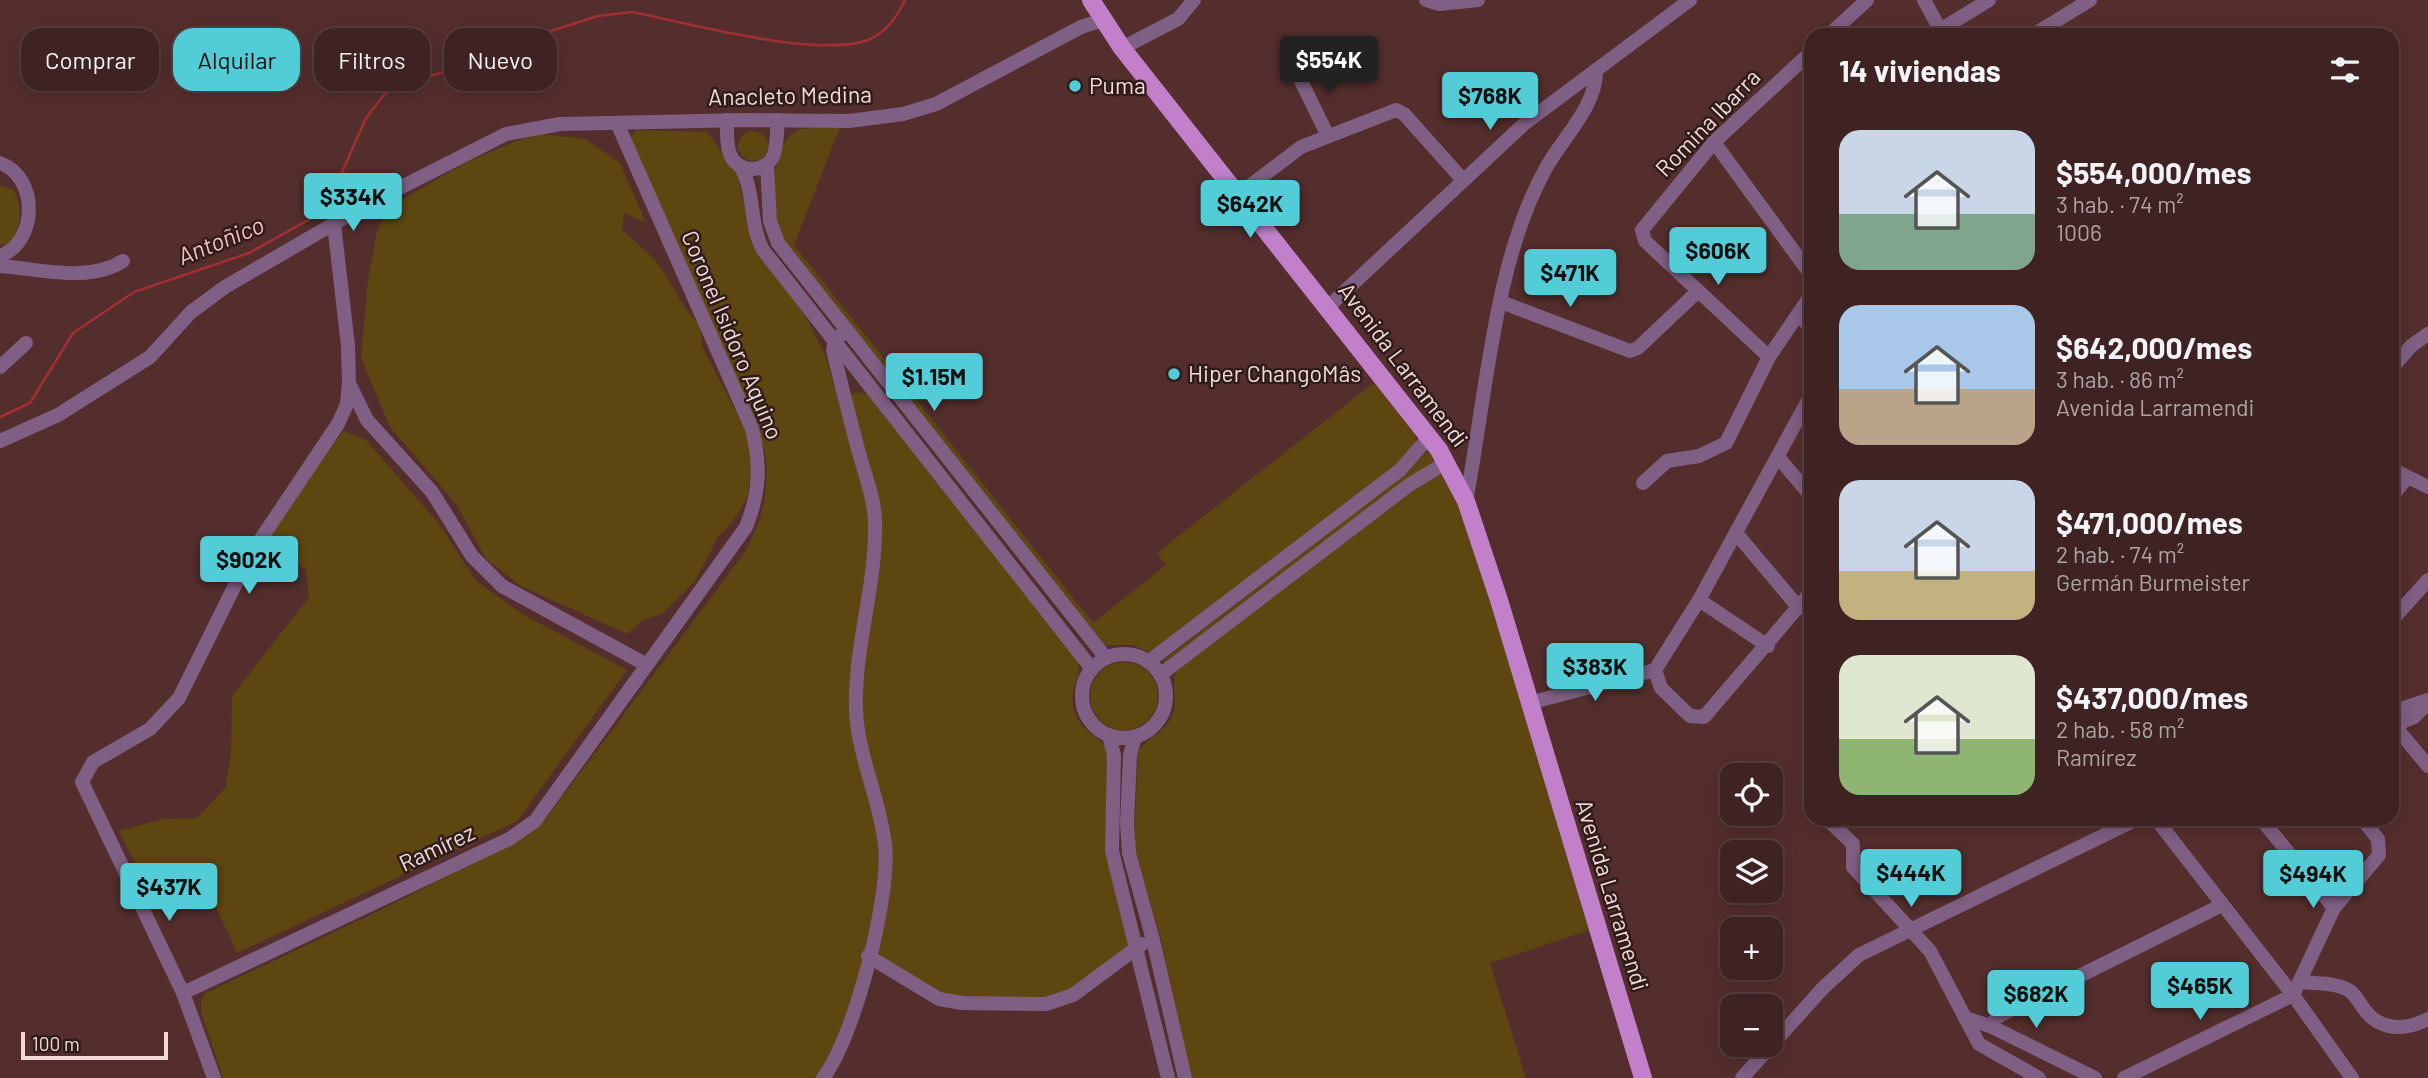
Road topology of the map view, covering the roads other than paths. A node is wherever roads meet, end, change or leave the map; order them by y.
1 (1091, 0) edge
2 (1194, 0) edge
3 (1426, 0) edge
4 (1478, 0) edge
5 (1690, 0) edge
6 (1867, 0) edge
7 (1924, 0) edge
8 (1989, 0) edge
9 (2090, 0) edge
10 (1103, 20) junction
11 (1837, 28) edge
12 (1940, 28) edge
13 (1948, 28) edge
14 (2044, 28) edge
15 (1122, 48) junction
16 (1804, 58) edge
17 (1596, 70) junction
18 (1297, 73) dead end
19 (727, 120) junction
20 (778, 120) junction
21 (617, 123) junction
22 (1328, 136) junction
23 (1714, 142) junction
24 (0, 163) edge
25 (766, 164) junction
26 (741, 167) junction
27 (0, 172) edge
28 (19, 173) junction
29 (1463, 180) junction
30 (1239, 194) junction
31 (334, 225) junction
32 (0, 256) edge
33 (123, 261) dead end
34 (1804, 265) edge
35 (0, 266) edge
36 (1697, 292) junction
37 (1501, 302) junction
38 (1804, 305) edge
39 (1328, 307) junction
40 (1798, 314) junction
41 (1804, 320) edge
42 (2428, 334) edge
43 (840, 335) junction
44 (26, 343) dead end
45 (1769, 357) junction
46 (2399, 360) edge
47 (0, 367) edge
48 (349, 383) junction
49 (1804, 409) edge
50 (1429, 438) junction
51 (0, 441) edge
52 (1777, 457) junction
53 (1447, 462) junction
54 (2399, 473) edge
55 (2407, 478) junction
56 (1643, 483) dead end
57 (2428, 486) edge
58 (1804, 488) edge
59 (2399, 488) edge
60 (1466, 501) junction
61 (1736, 533) junction
62 (2428, 580) edge
63 (1699, 600) junction
64 (1804, 601) edge
65 (1799, 608) junction
66 (2399, 612) edge
67 (1768, 646) junction
68 (1106, 658) junction
69 (1148, 662) junction
70 (645, 664) junction
71 (1092, 669) junction
72 (1656, 670) junction
73 (1160, 675) junction
74 (2428, 702) edge
75 (1529, 703) junction
76 (2399, 721) edge
77 (2399, 730) edge
78 (1110, 736) junction
79 (1135, 737) junction
80 (2428, 766) edge
81 (1834, 826) edge
82 (2122, 826) edge
83 (2161, 826) edge
84 (2267, 826) edge
85 (2368, 826) edge
86 (2222, 905) junction
87 (2334, 908) junction
88 (1911, 928) junction
89 (1153, 940) junction
90 (1137, 946) junction
91 (868, 956) junction
92 (2297, 988) junction
93 (183, 993) junction
94 (1965, 1018) junction
95 (2428, 1018) edge
96 (1990, 1026) junction
97 (2017, 1071) edge
98 (214, 1078) edge
99 (823, 1078) edge
100 (1168, 1078) edge
101 (1185, 1078) edge
102 (1643, 1078) edge
103 (1742, 1078) edge
104 (2039, 1078) edge
105 (2095, 1078) edge
106 (2124, 1078) edge
107 (2353, 1078) edge

1 - 10 main road, Avenida Larramendi
2 - 15 street
3 - 4 street
5 - 17 street
6 - 11 street
7 - 12 street
8 - 13 street
9 - 14 street
10 - 15 main road, Avenida Larramendi
10 - 20 street, Anacleto Medina
15 - 30 main road, Avenida Larramendi
16 - 23 street, Romina Ibarra
17 - 29 street
17 - 37 street
18 - 22 street
19 - 20 street, Anacleto Medina
19 - 21 street, Anacleto Medina
19 - 26 street
20 - 25 street
21 - 31 street, Anacleto Medina
21 - 70 street, Coronel Isidoro Aquino
22 - 29 street
22 - 30 street
23 - 34 street
23 - 36 street, Romina Ibarra
24 - 28 street
25 - 26 street
25 - 43 street
26 - 43 street
27 - 28 street
28 - 32 street
29 - 39 street
30 - 39 main road, Avenida Larramendi
31 - 48 street
31 - 51 street, Anacleto Medina
33 - 35 street
36 - 37 street
36 - 45 street
37 - 60 street
38 - 40 street
39 - 50 main road, Avenida Larramendi
40 - 41 street
40 - 45 street
42 - 46 street
43 - 68 street
43 - 71 street
43 - 91 street
44 - 47 street
45 - 56 street
48 - 70 street
48 - 93 street
49 - 52 street
50 - 53 main road, Avenida Larramendi
50 - 69 street
52 - 58 street
52 - 61 street
53 - 60 main road, Avenida Larramendi
53 - 73 street
54 - 55 street
55 - 57 street
55 - 59 street
60 - 75 main road, Avenida Larramendi
61 - 63 street
61 - 65 street
62 - 66 street
63 - 67 street
63 - 72 street
64 - 65 street
65 - 67 street
67 - 72 street
68 - 69 street
68 - 71 street
69 - 73 street
70 - 93 street, Ramírez
71 - 78 street
72 - 75 street
73 - 79 street
74 - 76 street
75 - 102 main road, Avenida Larramendi
77 - 80 street
78 - 79 street
78 - 90 street
79 - 89 street
81 - 88 street
82 - 88 street
83 - 86 street
84 - 87 street
85 - 87 street
86 - 92 street
86 - 96 street
87 - 92 street
88 - 94 street
88 - 103 street
89 - 90 street
89 - 101 street
90 - 91 street
90 - 100 street
91 - 99 street
92 - 95 street
92 - 106 street
92 - 107 street
93 - 98 street
94 - 96 street
94 - 97 street
96 - 105 street
97 - 104 street

